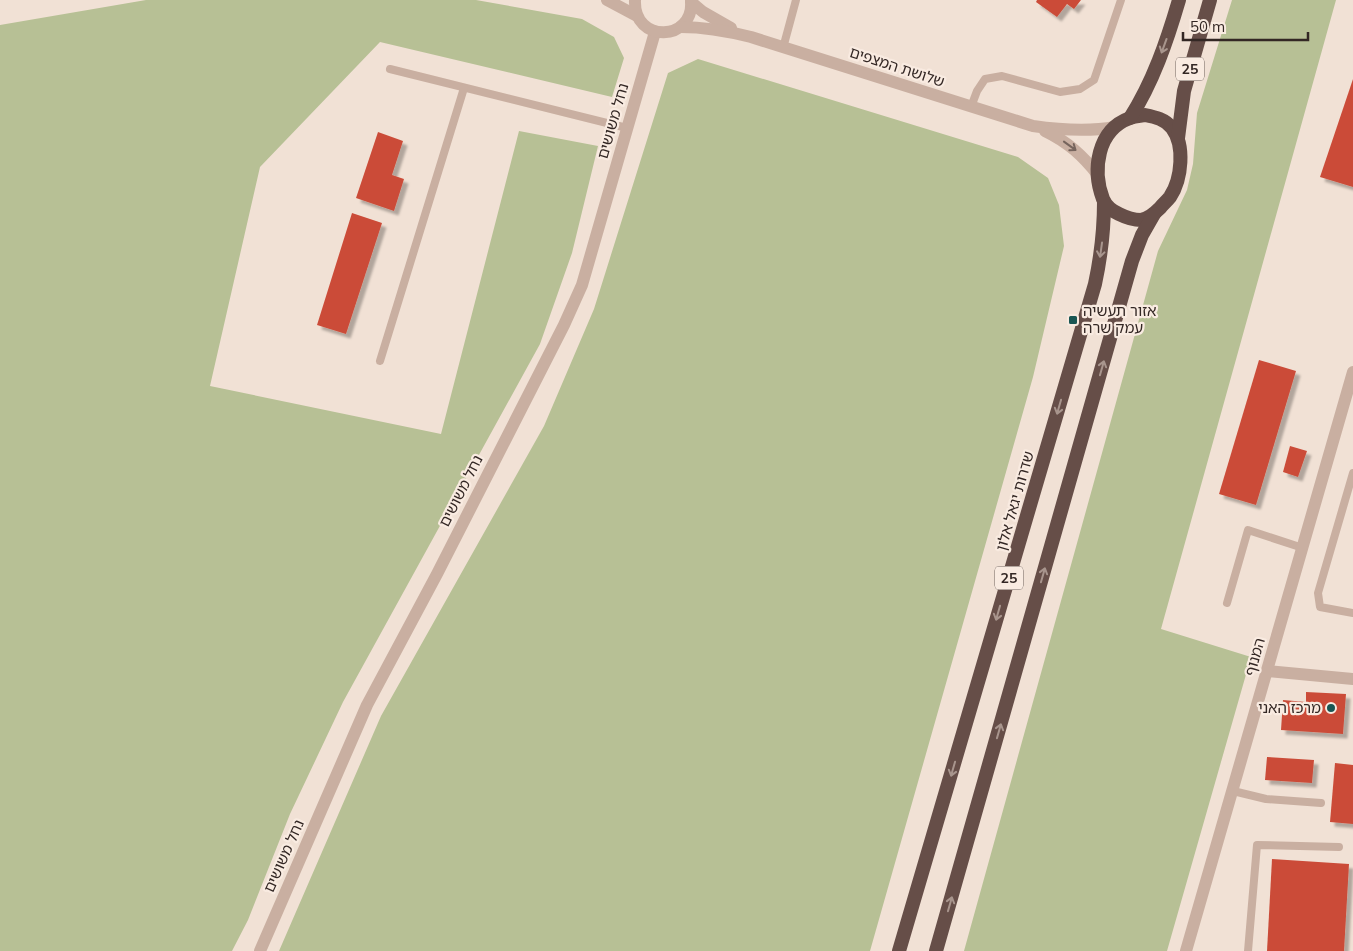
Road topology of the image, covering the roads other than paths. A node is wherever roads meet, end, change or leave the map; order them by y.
1 (607, 0) edge
2 (635, 0) edge
3 (796, 0) edge
4 (1121, 0) edge
5 (1179, 0) edge
6 (1210, 0) edge
7 (691, 1) edge
8 (637, 16) junction
9 (681, 27) junction
10 (655, 32) junction
11 (751, 38) junction
12 (783, 48) junction
13 (390, 69) dead end
14 (464, 88) junction
15 (971, 107) junction
16 (1130, 118) junction
17 (1033, 126) junction
18 (1115, 127) junction
19 (627, 128) junction
20 (1177, 139) junction
21 (1098, 175) junction
22 (1104, 202) junction
23 (1154, 214) junction
24 (380, 361) dead end
25 (1353, 372) edge
26 (1351, 387) edge
27 (1353, 473) edge
28 (1303, 548) junction
29 (1227, 602) dead end
30 (1353, 613) edge
31 (1268, 671) junction
32 (1353, 679) edge
33 (1233, 791) junction
34 (1321, 802) dead end
35 (1339, 847) dead end
36 (260, 951) edge
37 (899, 951) edge
38 (936, 951) edge
39 (1186, 951) edge
40 (1248, 951) edge

1 - 8 street
2 - 8 street
3 - 12 lane
4 - 15 lane
5 -> 16 highway, 25
6 - 20 highway, 25
7 - 9 street
7 - 11 street, שלושת המצפים
8 - 10 street
9 - 10 street, שלושת המצפים
9 - 11 street, שלושת המצפים
10 - 19 street, נחל משושים
11 - 12 street, שלושת המצפים
12 - 15 street, שלושת המצפים
13 - 14 lane
14 - 19 lane
14 - 24 lane
15 - 17 street, שלושת המצפים
16 - 18 highway, 25
16 - 20 highway, 25
17 - 18 street, שלושת המצפים
17 -> 21 street, שלושת המצפים
18 - 21 highway, 25
19 - 36 street, נחל משושים
20 - 23 highway, 25
21 - 22 highway, 25
22 - 23 highway
22 -> 37 highway, שדרות יגאל אלון / 25
38 -> 23 highway, 25
25 - 26 street, המנוף
26 - 28 street, המנוף
27 - 30 lane
28 - 29 lane
28 - 31 street, המנוף
31 - 32 street
31 - 33 street, המנוף
33 - 34 lane
33 - 39 street, המנוף
35 - 40 lane

